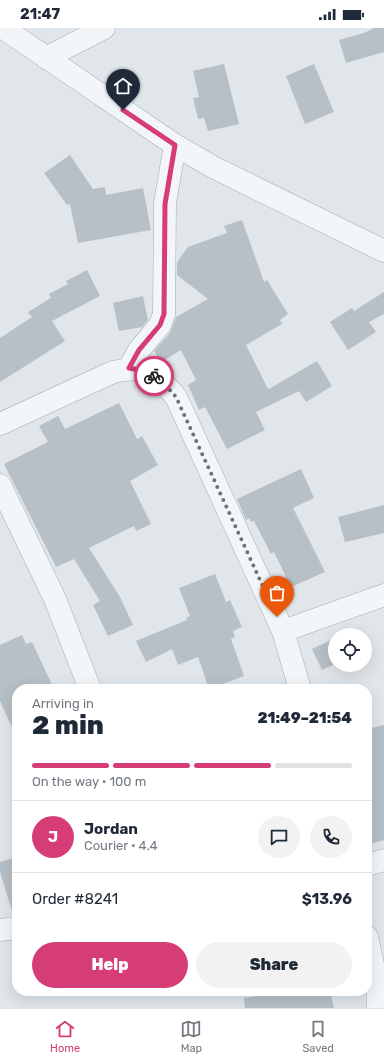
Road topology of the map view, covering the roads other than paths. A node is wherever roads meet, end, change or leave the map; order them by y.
1 (3, 28) edge
2 (104, 28) edge
3 (46, 58) junction
4 (175, 145) junction
5 (384, 251) edge
6 (129, 368) junction
7 (0, 424) edge
8 (0, 485) edge
9 (384, 595) edge
10 (283, 631) junction
11 (88, 684) edge
12 (299, 684) edge
13 (384, 860) edge
14 (372, 864) edge
15 (12, 929) edge
16 (0, 930) edge
17 (372, 958) edge
18 (378, 1008) edge

1 - 3 street
2 - 3 street
3 - 4 street
4 - 5 street
4 - 6 street
6 - 7 street
6 - 10 street
8 - 11 street
9 - 10 street
10 - 12 street
13 - 14 street
15 - 16 street
17 - 18 street

